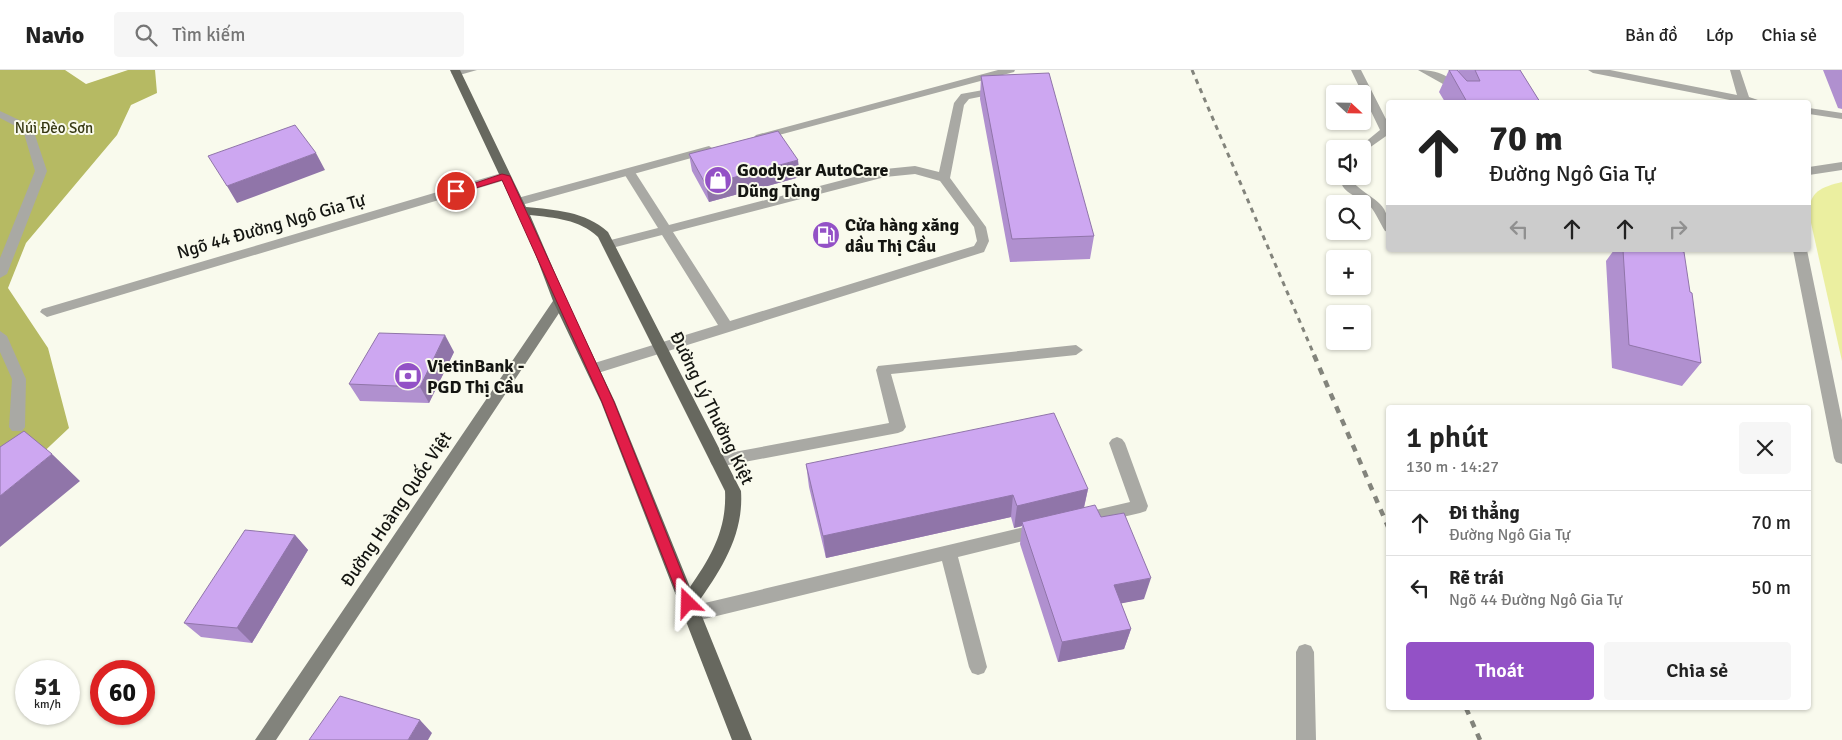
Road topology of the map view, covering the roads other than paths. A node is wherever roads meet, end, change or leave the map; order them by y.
1 (472, 70) edge
2 (1010, 70) edge
3 (1356, 70) edge
4 (1423, 70) edge
5 (1593, 70) edge
6 (1735, 70) edge
7 (456, 72) edge
8 (1010, 88) edge
9 (1461, 100) edge
10 (1739, 100) edge
11 (1744, 100) edge
12 (1811, 111) edge
13 (0, 114) edge
14 (1842, 116) edge
15 (1386, 129) edge
16 (1386, 132) edge
17 (750, 139) edge
18 (1371, 143) edge
19 (722, 147) edge
20 (1842, 166) edge
21 (1811, 171) edge
22 (629, 172) junction
23 (505, 176) junction
24 (944, 178) junction
25 (1348, 185) edge
26 (519, 206) junction
27 (1386, 223) edge
28 (666, 230) junction
29 (608, 245) junction
30 (1800, 252) edge
31 (0, 274) edge
32 (560, 301) junction
33 (47, 312) dead end
34 (726, 327) junction
35 (0, 336) edge
36 (660, 348) junction
37 (1076, 350) dead end
38 (593, 369) junction
39 (17, 427) dead end
40 (1118, 443) dead end
41 (1842, 458) edge
42 (718, 461) junction
43 (948, 552) junction
44 (690, 608) junction
45 (1305, 652) dead end
46 (978, 667) dead end
47 (265, 740) edge
48 (742, 740) edge
49 (1306, 740) edge

1 - 7 street
2 - 17 street
3 - 15 street
4 - 9 street
5 - 10 street
6 - 11 street
7 - 23 main road
8 - 24 street
12 - 14 street
13 - 31 street
16 - 18 street
19 - 22 street
20 - 21 street
22 - 26 street
22 - 28 street
23 - 26 main road
23 - 33 street, Ngõ 44 Đường Ngô Gia Tự
24 - 28 street
24 - 34 street
25 - 27 street
26 - 29 main road, Đường Lý Thường Kiệt
26 - 32 main road
28 - 29 street
28 - 34 street
29 - 36 main road, Đường Lý Thường Kiệt
30 - 41 street
32 - 38 main road
32 - 47 main road, Đường Hoàng Quốc Việt
34 - 36 street
35 - 39 street
36 - 38 street
36 - 42 main road, Đường Lý Thường Kiệt
37 - 42 street
38 - 44 main road
40 - 43 street
42 - 44 main road, Đường Lý Thường Kiệt
43 - 44 street
43 - 46 street
44 - 48 main road
45 - 49 street

